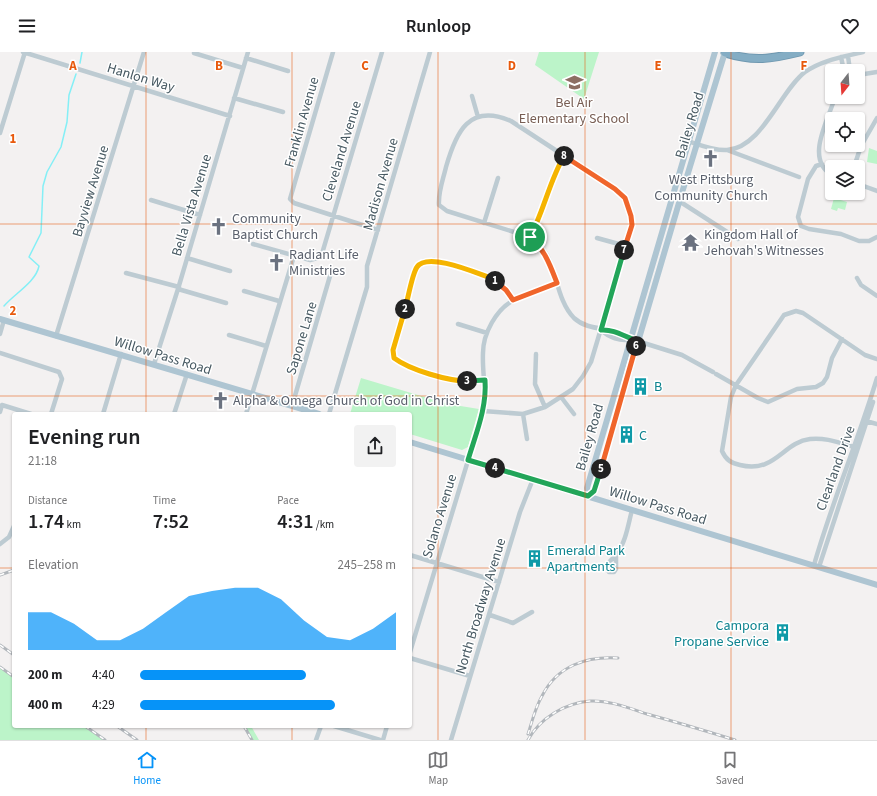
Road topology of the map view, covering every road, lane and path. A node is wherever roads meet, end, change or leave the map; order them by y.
1 (24, 52) edge
2 (144, 52) edge
3 (248, 52) edge
4 (333, 52) edge
5 (382, 52) edge
6 (430, 52) edge
7 (715, 52) edge
8 (724, 52) edge
9 (800, 52) edge
10 (863, 52) edge
11 (194, 53) dead end
12 (848, 56) junction
13 (841, 57) junction
14 (246, 58) junction
15 (842, 64) edge
16 (849, 64) edge
17 (243, 68) junction
18 (288, 71) dead end
19 (877, 72) edge
20 (865, 74) edge
21 (133, 87) junction
22 (472, 96) dead end
23 (234, 98) junction
24 (833, 104) edge
25 (283, 112) dead end
26 (230, 116) junction
27 (478, 117) junction
28 (877, 118) edge
29 (876, 126) edge
30 (0, 133) edge
31 (688, 141) junction
32 (696, 144) junction
33 (728, 150) junction
34 (564, 156) junction
35 (856, 160) edge
36 (822, 164) junction
37 (825, 170) edge
38 (799, 177) dead end
39 (498, 178) dead end
40 (865, 187) edge
41 (877, 191) edge
42 (151, 200) dead end
43 (679, 201) junction
44 (200, 214) junction
45 (333, 216) junction
46 (484, 223) junction
47 (378, 230) junction
48 (530, 237) junction
49 (877, 237) edge
50 (597, 238) dead end
51 (738, 239) dead end
52 (253, 244) dead end
53 (626, 246) junction
54 (294, 256) junction
55 (187, 258) junction
56 (230, 271) dead end
57 (126, 272) dead end
58 (330, 276) dead end
59 (857, 278) dead end
60 (557, 283) junction
61 (178, 288) junction
62 (244, 291) dead end
63 (877, 296) edge
64 (513, 300) junction
65 (279, 302) junction
66 (226, 303) dead end
67 (2, 320) edge
68 (458, 324) dead end
69 (601, 330) junction
70 (487, 333) junction
71 (0, 334) edge
72 (56, 336) junction
73 (229, 336) dead end
74 (631, 339) junction
75 (842, 339) junction
76 (638, 341) junction
77 (266, 346) junction
78 (0, 354) edge
79 (121, 354) junction
80 (536, 354) dead end
81 (877, 359) edge
82 (154, 364) junction
83 (187, 374) junction
84 (877, 378) edge
85 (485, 380) junction
86 (736, 385) junction
87 (877, 389) edge
88 (252, 394) junction
89 (561, 397) junction
90 (292, 406) junction
91 (545, 407) junction
92 (483, 411) junction
93 (0, 412) edge
94 (25, 412) edge
95 (52, 412) edge
96 (104, 412) edge
97 (175, 412) edge
98 (247, 412) edge
99 (312, 412) edge
100 (330, 412) edge
101 (523, 414) junction
102 (574, 414) dead end
103 (866, 421) junction
104 (877, 424) edge
105 (527, 439) dead end
106 (412, 443) edge
107 (856, 448) junction
108 (468, 460) junction
109 (533, 479) junction
110 (588, 496) junction
111 (632, 510) junction
112 (12, 531) edge
113 (0, 544) edge
114 (616, 555) dead end
115 (412, 557) edge
116 (436, 564) junction
117 (816, 566) junction
118 (499, 582) junction
119 (877, 585) edge
120 (532, 612) dead end
121 (490, 615) junction
122 (412, 645) edge
123 (412, 659) edge
124 (470, 676) junction
125 (320, 728) edge
126 (341, 728) edge
127 (386, 728) edge
128 (316, 740) edge
129 (381, 740) edge
130 (451, 740) edge

1 - 21 street, Hanlon Way
1 - 30 street
2 - 21 street, Bayview Avenue
3 - 14 street, Bella Vista Avenue
4 - 45 street, Franklin Avenue
5 - 45 street, Cleveland Avenue
6 - 47 street, Madison Avenue
7 - 31 main road, Bailey Road
8 - 9 highway
8 - 32 main road, Bailey Road
10 - 12 street
11 - 17 street
12 - 13 street
12 - 16 street
13 - 15 street
13 - 33 street
14 - 17 street, Bella Vista Avenue
14 - 18 street
17 - 23 street, Bella Vista Avenue
19 - 20 street
21 - 26 street, Hanlon Way
21 - 72 street, Bayview Avenue
22 - 27 street
23 - 25 street
23 - 26 street, Bella Vista Avenue
24 - 36 street
26 - 44 street, Bella Vista Avenue
27 - 34 street
27 - 46 street
28 - 29 street
29 - 35 street
31 - 32 street
31 - 74 main road, Bailey Road
32 - 33 street
32 - 43 main road, Bailey Road
33 - 38 street
34 - 48 street
34 - 53 street
36 - 37 street
36 - 49 street
39 - 46 street
40 - 41 street
42 - 44 street
43 - 51 street
43 - 76 main road, Bailey Road
44 - 55 street, Bella Vista Avenue
45 - 47 street
45 - 54 street, Cleveland Avenue
46 - 48 street
47 - 100 street, Madison Avenue
48 - 60 street
50 - 53 street
52 - 54 street
53 - 69 street
54 - 65 street
55 - 56 street
55 - 61 street, Bella Vista Avenue
57 - 61 street
58 - 90 street, Sapone Lane
59 - 63 street
60 - 64 street, Solano Avenue
60 - 69 street
61 - 66 street
61 - 82 street, Bella Vista Avenue
62 - 65 street
64 - 70 street, Solano Avenue
64 - 85 street
65 - 77 street
67 - 71 street
67 - 72 main road, Willow Pass Road
68 - 70 street
69 - 74 street
69 - 89 street
70 - 85 street, Solano Avenue
72 - 79 main road, Willow Pass Road
73 - 77 street
74 - 76 street
74 - 110 main road, Bailey Road
75 - 81 street
75 - 86 street
75 - 86 street
76 - 86 street
76 - 110 main road, Bailey Road
77 - 88 street
78 - 95 street
79 - 82 main road, Willow Pass Road
79 - 96 street
80 - 91 street
82 - 83 main road, Willow Pass Road
83 - 88 main road, Willow Pass Road
83 - 97 street
84 - 103 street, Clearland Drive
85 - 92 street, Solano Avenue
86 - 107 street
87 - 103 street, Clearland Drive
88 - 90 main road, Willow Pass Road
88 - 98 street
89 - 91 street
89 - 102 street
90 - 99 main road, Willow Pass Road
91 - 101 street
92 - 101 street
92 - 108 street, Solano Avenue
93 - 94 street
101 - 105 street
103 - 104 street
103 - 107 street, Clearland Drive
106 - 108 main road, Willow Pass Road
107 - 117 street, Clearland Drive
107 - 117 street, Clearland Drive
108 - 109 main road, Willow Pass Road
108 - 116 street, Solano Avenue
109 - 110 main road, Willow Pass Road
109 - 118 street, North Broadway Avenue
110 - 111 main road, Willow Pass Road
111 - 114 street
111 - 117 main road, Willow Pass Road
112 - 113 street
115 - 116 street
116 - 118 street
116 - 122 street, Solano Avenue
117 - 119 main road, Willow Pass Road
118 - 121 street, North Broadway Avenue
120 - 121 street
121 - 124 street, North Broadway Avenue
123 - 124 street
124 - 130 street, North Broadway Avenue
125 - 128 street
126 - 129 street
127 - 129 street

